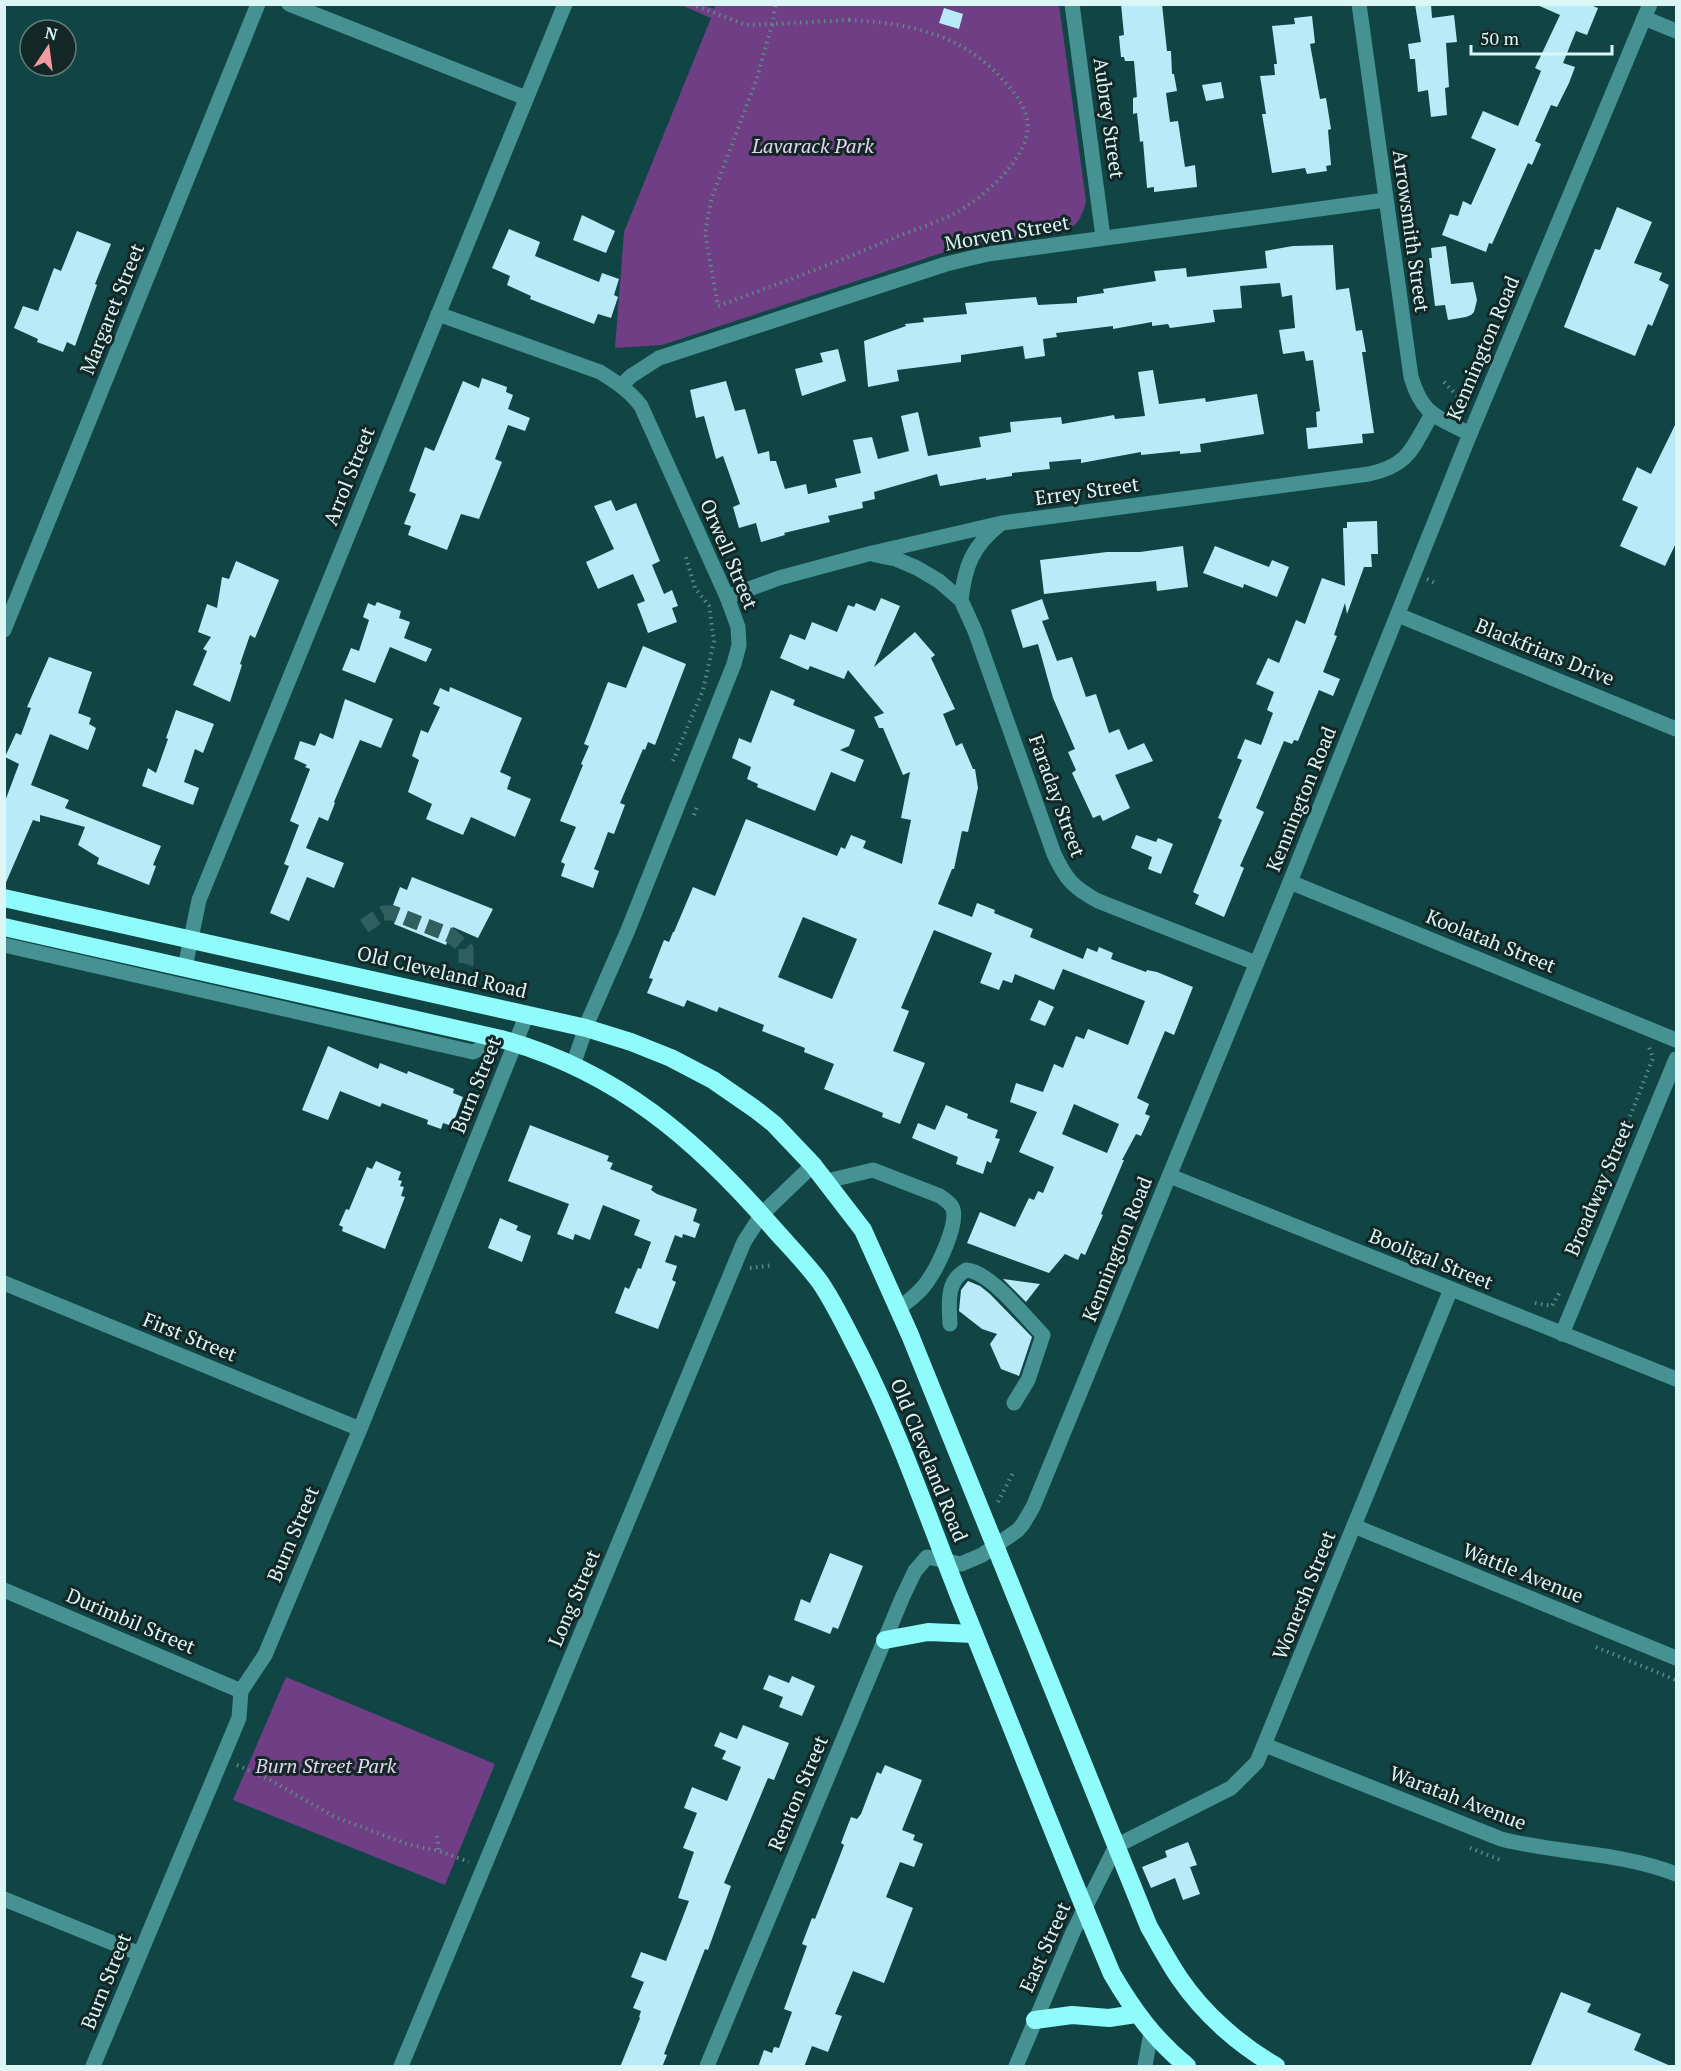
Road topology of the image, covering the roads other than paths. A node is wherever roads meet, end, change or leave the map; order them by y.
1 (258, 4) edge
2 (289, 4) edge
3 (565, 4) edge
4 (1072, 4) edge
5 (1359, 4) edge
6 (1647, 11) edge
7 (1677, 31) edge
8 (526, 98) junction
9 (1385, 200) junction
10 (1103, 237) junction
11 (438, 314) junction
12 (621, 386) junction
13 (1432, 414) junction
14 (1470, 434) junction
15 (1002, 524) junction
16 (868, 554) junction
17 (727, 597) junction
18 (961, 600) junction
19 (1398, 615) junction
20 (4, 630) edge
21 (1677, 729) edge
22 (1290, 882) junction
23 (4, 898) edge
24 (4, 927) edge
25 (190, 939) junction
26 (4, 945) edge
27 (1256, 963) junction
28 (185, 968) junction
29 (527, 1014) junction
30 (586, 1028) junction
31 (1677, 1040) edge
32 (508, 1041) junction
33 (1676, 1063) edge
34 (573, 1065) junction
35 (813, 1165) junction
36 (1170, 1176) junction
37 (827, 1181) junction
38 (762, 1214) junction
39 (4, 1283) edge
40 (1450, 1289) junction
41 (899, 1308) junction
42 (950, 1324) dead end
43 (1562, 1334) junction
44 (1677, 1379) edge
45 (1014, 1403) dead end
46 (360, 1429) junction
47 (1354, 1527) junction
48 (994, 1546) junction
49 (945, 1560) junction
50 (4, 1590) edge
51 (975, 1634) junction
52 (885, 1640) junction
53 (1677, 1658) edge
54 (241, 1690) junction
55 (1265, 1745) junction
56 (1116, 1846) junction
57 (1677, 1874) edge
58 (4, 1899) edge
59 (1084, 1908) junction
60 (140, 1954) junction
61 (1137, 2014) junction
62 (1035, 2020) junction
63 (1151, 2032) junction
64 (93, 2067) edge
65 (401, 2067) edge
66 (707, 2067) edge
67 (1016, 2067) edge
68 (1145, 2067) edge
69 (1186, 2067) edge
70 (1276, 2067) edge

1 - 20 street, Margaret Street
2 - 8 street
3 - 8 street, Arrol Street
4 - 10 street, Aubrey Street
5 - 9 street, Arrowsmith Street
6 - 7 street
6 - 14 street, Kennington Road
8 - 11 street, Arrol Street
9 - 10 street, Morven Street
9 - 13 street, Arrowsmith Street
10 - 12 street, Morven Street
11 - 12 street, Orwell Street
11 - 25 street, Arrol Street
12 - 17 street, Orwell Street
13 - 14 street, Arrowsmith Street
13 - 15 street, Errey Street
14 - 19 street, Kennington Road
15 - 16 street, Errey Street
15 - 18 street
16 - 17 street, Errey Street
16 - 18 street, Faraday Street
17 - 30 street, Orwell Street
18 - 27 street, Faraday Street
19 - 21 street, Blackfriars Drive
19 - 22 street, Kennington Road
22 - 27 street, Kennington Road
22 - 31 street, Koolatah Street
23 - 25 highway, Old Cleveland Road
24 - 28 highway, Old Cleveland Road
25 - 28 street, Arrol Street
25 - 29 highway, Old Cleveland Road
26 - 32 street
27 - 36 street, Kennington Road
28 - 32 highway, Old Cleveland Road
29 - 30 highway, Old Cleveland Road
29 - 32 street, Burn Street
30 - 34 street, Orwell Street
30 - 35 highway, Old Cleveland Road
32 - 34 highway, Old Cleveland Road
32 - 46 street, Burn Street
33 - 43 street, Broadway Street
34 - 38 highway, Old Cleveland Road
35 - 37 highway, Old Cleveland Road
35 - 38 street, Long Street
36 - 40 street, Booligal Street
36 - 48 street, Kennington Road
37 - 41 highway, Old Cleveland Road
37 - 41 street
38 - 49 highway, Old Cleveland Road
38 - 65 street, Long Street
39 - 46 street, First Street
40 - 43 street, Booligal Street
40 - 47 street, Wonersh Street
41 - 48 highway, Old Cleveland Road
42 - 45 street
43 - 44 street, Booligal Street
46 - 54 street, Burn Street
47 - 53 street, Wattle Avenue
47 - 55 street, Wonersh Street
48 - 49 street, Kennington Road
48 - 56 highway, Old Cleveland Road
49 - 51 highway, Old Cleveland Road
49 - 52 street, Renton Street
50 - 54 street, Durimbil Street
51 - 52 highway
51 - 59 highway, Old Cleveland Road
52 - 66 street, Renton Street
54 - 60 street, Burn Street
55 - 56 street, Wonersh Street
55 - 57 street, Waratah Avenue
56 - 59 street, East Street
56 - 70 highway, Old Cleveland Road
58 - 60 street
59 - 61 highway, Old Cleveland Road
59 - 62 street, East Street
60 - 64 street, Burn Street
61 - 62 highway
61 - 63 highway, Old Cleveland Road
62 - 67 street, East Street
63 - 68 street
63 - 69 highway, Old Cleveland Road

